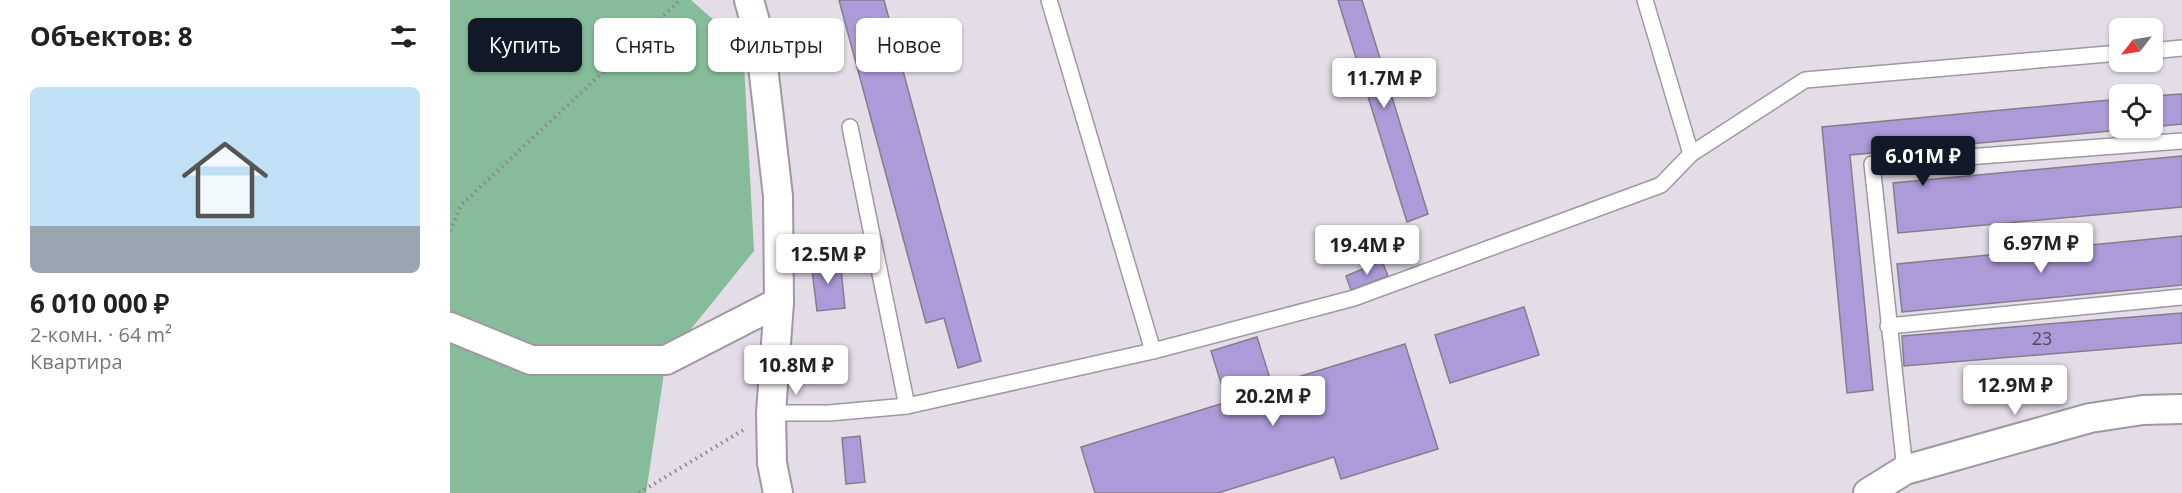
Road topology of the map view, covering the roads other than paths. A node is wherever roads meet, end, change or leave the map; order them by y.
1 (749, 0) edge
2 (1049, 0) edge
3 (1645, 0) edge
4 (2182, 48) edge
5 (2163, 50) edge
6 (2109, 55) edge
7 (850, 127) dead end
8 (2182, 141) edge
9 (1691, 154) junction
10 (2182, 297) edge
11 (779, 302) junction
12 (1888, 326) junction
13 (450, 327) edge
14 (1153, 351) junction
15 (907, 406) junction
16 (2182, 409) edge
17 (771, 413) junction
18 (1905, 470) junction
19 (778, 493) edge
20 (1868, 493) edge

1 - 11 street
2 - 14 lane
3 - 9 lane
4 - 5 lane
6 - 9 lane
7 - 15 lane
8 - 12 lane
9 - 14 lane
10 - 12 lane
11 - 13 street
11 - 17 street
12 - 18 lane
14 - 15 lane
15 - 17 lane
16 - 18 street
17 - 19 street
18 - 20 street

